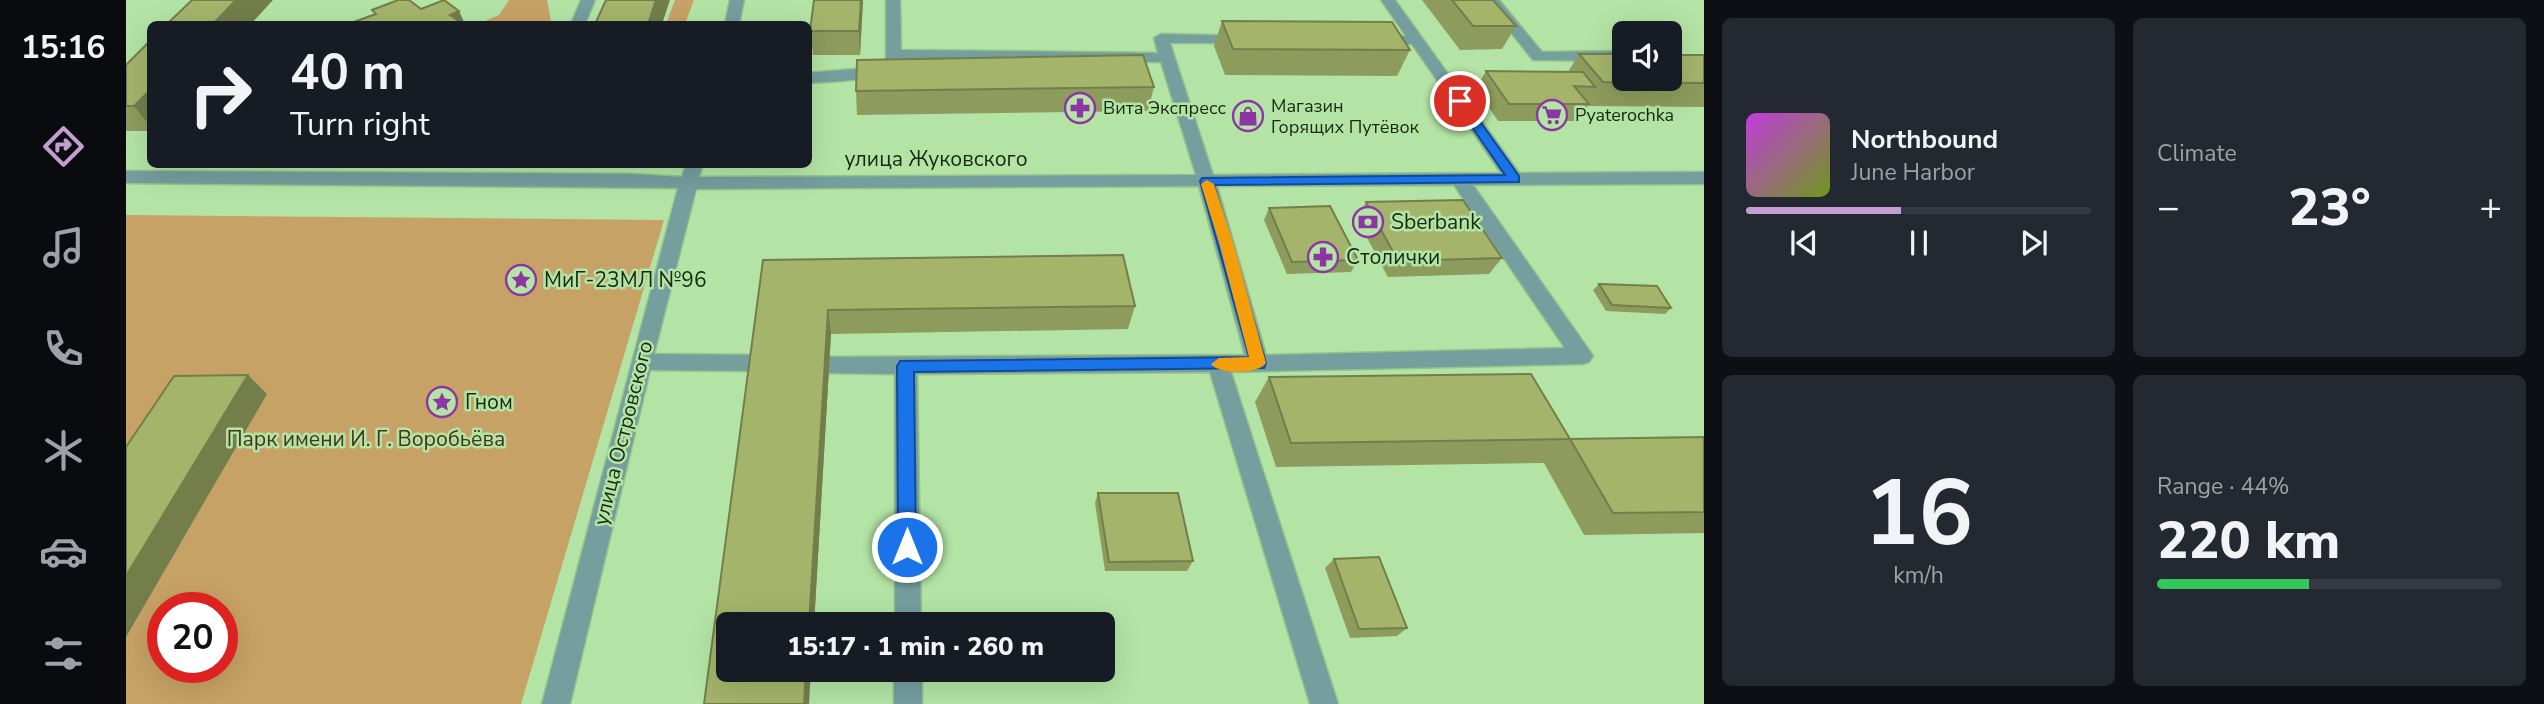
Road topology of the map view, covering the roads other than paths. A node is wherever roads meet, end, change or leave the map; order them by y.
1 (588, 0) edge
2 (737, 0) edge
3 (893, 0) edge
4 (1388, 0) edge
5 (1492, 0) edge
6 (579, 21) edge
7 (733, 21) edge
8 (1255, 39) edge
9 (1363, 40) edge
10 (1417, 40) junction
11 (894, 54) junction
12 (1612, 56) edge
13 (1167, 58) junction
14 (812, 79) edge
15 (167, 168) edge
16 (509, 173) edge
17 (691, 174) edge
18 (126, 177) edge
19 (155, 177) junction
20 (1704, 178) edge
21 (1514, 179) junction
22 (1460, 180) junction
23 (1206, 181) junction
24 (641, 362) junction
25 (758, 363) edge
26 (1258, 363) junction
27 (1218, 364) junction
28 (829, 365) edge
29 (905, 366) junction
30 (908, 612) edge
31 (908, 682) edge
32 (556, 704) edge
33 (908, 704) edge
34 (1324, 704) edge

1 - 6 street
2 - 7 street
3 - 11 street
4 - 10 street
5 - 12 street
8 - 13 street
9 - 10 street
10 - 21 street
11 - 13 street
11 - 14 street
13 - 23 street
15 - 19 street
16 - 17 street, улица Жуковского
16 - 19 street, улица Жуковского
17 - 23 street, улица Жуковского
17 - 24 street, улица Островского
18 - 19 street, улица Жуковского
20 - 21 street, улица Жуковского
21 - 22 street, улица Жуковского
22 - 23 street, улица Жуковского
22 - 26 street
23 - 26 street
24 - 25 street
24 - 32 street, улица Островского
26 - 27 street
27 - 29 street
27 - 34 street
28 - 29 street
29 - 30 street
31 - 33 street

